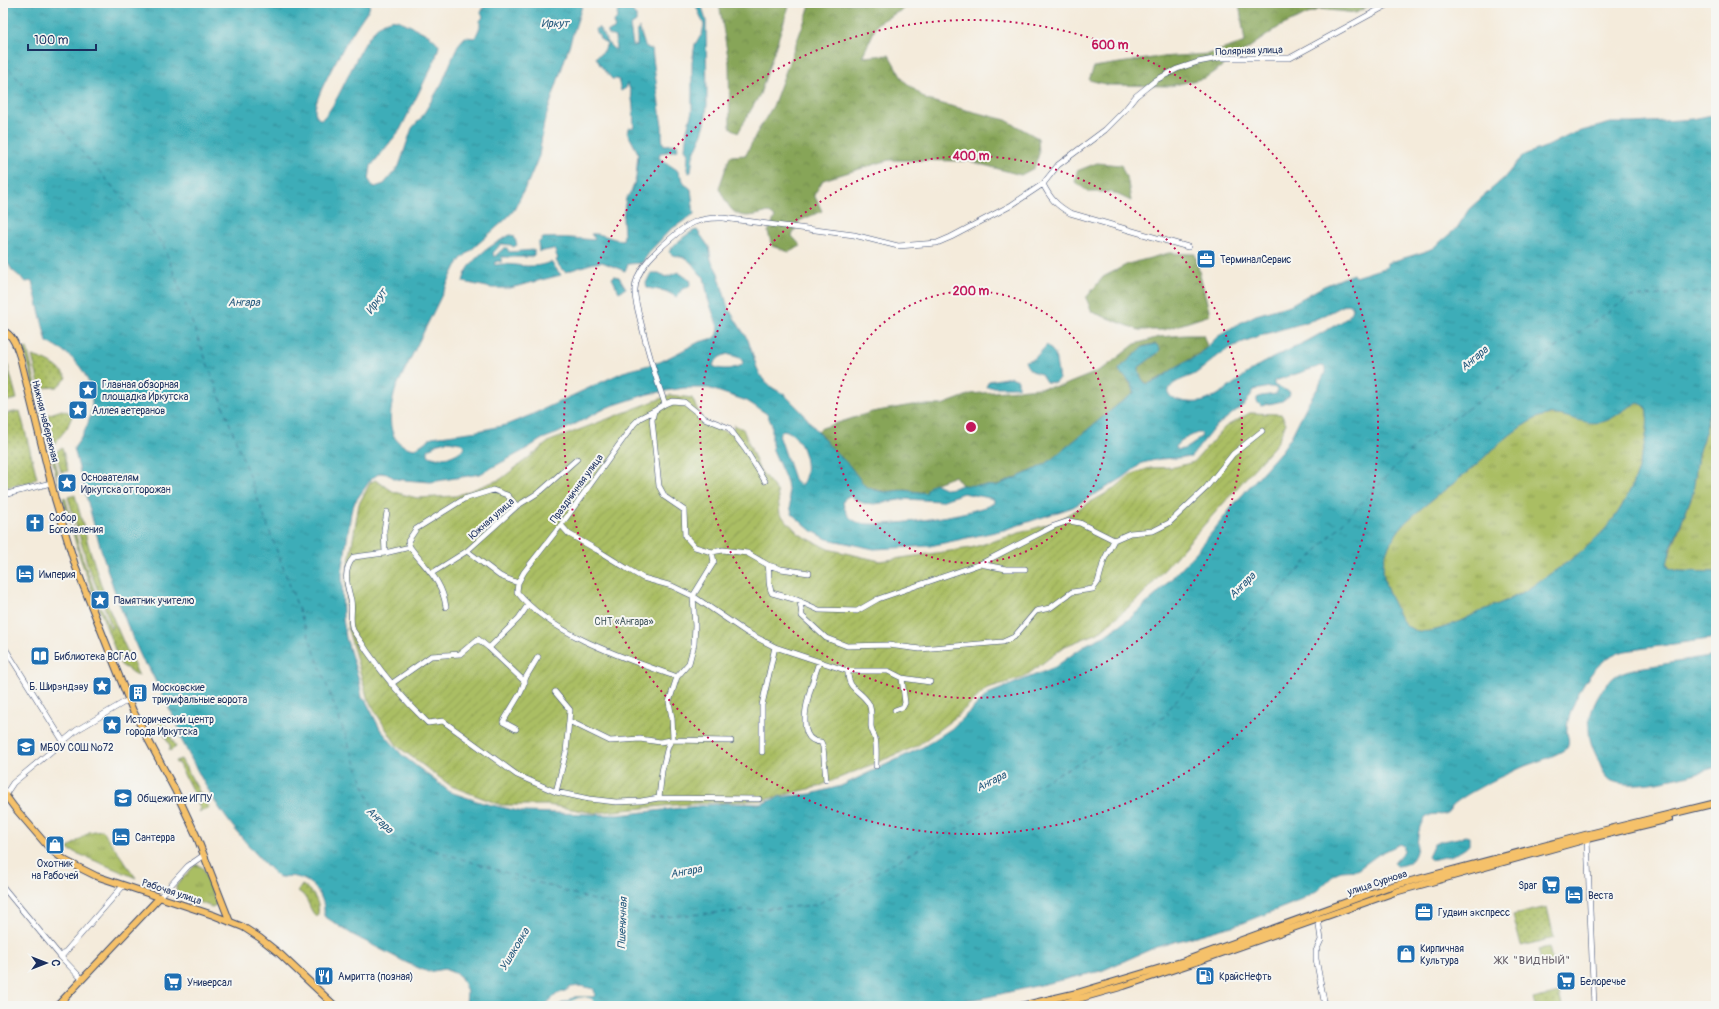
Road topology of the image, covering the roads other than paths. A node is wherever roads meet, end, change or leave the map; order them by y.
1 (1391, 3) edge
2 (1043, 184) junction
3 (1188, 248) dead end
4 (3, 331) edge
5 (664, 401) junction
6 (654, 411) junction
7 (1262, 431) dead end
8 (577, 459) dead end
9 (765, 481) dead end
10 (51, 483) junction
11 (3, 495) edge
12 (517, 506) junction
13 (387, 512) dead end
14 (561, 524) junction
15 (1114, 540) junction
16 (410, 547) junction
17 (468, 551) junction
18 (712, 552) junction
19 (385, 553) junction
20 (980, 564) junction
21 (768, 565) junction
22 (1025, 569) dead end
23 (432, 573) junction
24 (809, 573) dead end
25 (518, 583) junction
26 (693, 596) junction
27 (800, 601) junction
28 (528, 605) junction
29 (446, 607) dead end
30 (3, 645) edge
31 (775, 647) junction
32 (489, 648) junction
33 (538, 657) dead end
34 (819, 662) junction
35 (848, 671) junction
36 (677, 677) junction
37 (902, 678) junction
38 (525, 682) junction
39 (930, 682) dead end
40 (391, 684) junction
41 (555, 692) dead end
42 (128, 700) junction
43 (895, 710) dead end
44 (569, 722) junction
45 (516, 729) dead end
46 (672, 740) junction
47 (731, 740) dead end
48 (63, 741) junction
49 (762, 752) dead end
50 (876, 766) dead end
51 (826, 780) dead end
52 (556, 792) junction
53 (3, 794) edge
54 (658, 798) junction
55 (759, 799) dead end
56 (1716, 804) edge
57 (1716, 807) edge
58 (1587, 839) junction
59 (204, 855) junction
60 (123, 886) junction
61 (3, 887) edge
62 (159, 898) junction
63 (1318, 918) junction
64 (230, 922) junction
65 (62, 958) junction
66 (82, 979) junction
67 (1053, 1004) edge
68 (57, 1006) edge
69 (335, 1006) edge
70 (1021, 1006) edge
71 (1325, 1006) edge
72 (1594, 1006) edge

1 - 2 street, Полярная улица
2 - 3 street
2 - 5 street, Полярная улица
4 - 10 main road, Нижняя набережная
5 - 6 street, Праздничная улица
5 - 9 street
6 - 14 street, Праздничная улица
6 - 18 street
7 - 15 street
8 - 12 street, Южная улица
10 - 11 street
10 - 42 main road, Нижняя набережная
12 - 16 street
12 - 17 street, Южная улица
13 - 19 street
14 - 25 street, Праздничная улица
14 - 26 street
15 - 20 street
15 - 27 street
16 - 19 street
16 - 23 street
17 - 23 street, Южная улица
17 - 25 street
18 - 21 street
18 - 26 street
19 - 40 street
20 - 22 street
20 - 27 street
21 - 24 street
21 - 27 street
23 - 29 street
25 - 28 street
26 - 31 street
26 - 36 street
28 - 32 street
28 - 36 street
30 - 48 street
31 - 34 street
31 - 49 street
32 - 38 street
32 - 40 street
33 - 38 street
34 - 35 street
34 - 51 street
35 - 37 street
35 - 50 street
36 - 46 street
37 - 39 street
37 - 43 street
38 - 45 street
40 - 52 street
41 - 44 street
42 - 48 street
42 - 59 main road, Нижняя набережная
44 - 46 street
44 - 52 street
46 - 47 street
46 - 54 street
48 - 53 street
52 - 54 street
53 - 60 main road, Рабочая улица
54 - 55 street
56 - 67 main road, улица Сурнова
57 - 58 main road, улица Сурнова
58 - 63 main road, улица Сурнова
58 - 72 street
59 - 62 street
59 - 64 main road, Нижняя набережная
60 - 62 main road, Рабочая улица
60 - 65 street
61 - 65 street
62 - 64 main road, Рабочая улица
62 - 66 main road
63 - 67 main road, улица Сурнова
63 - 71 street
64 - 69 main road, Рабочая улица
65 - 66 street
66 - 68 main road
67 - 70 main road

